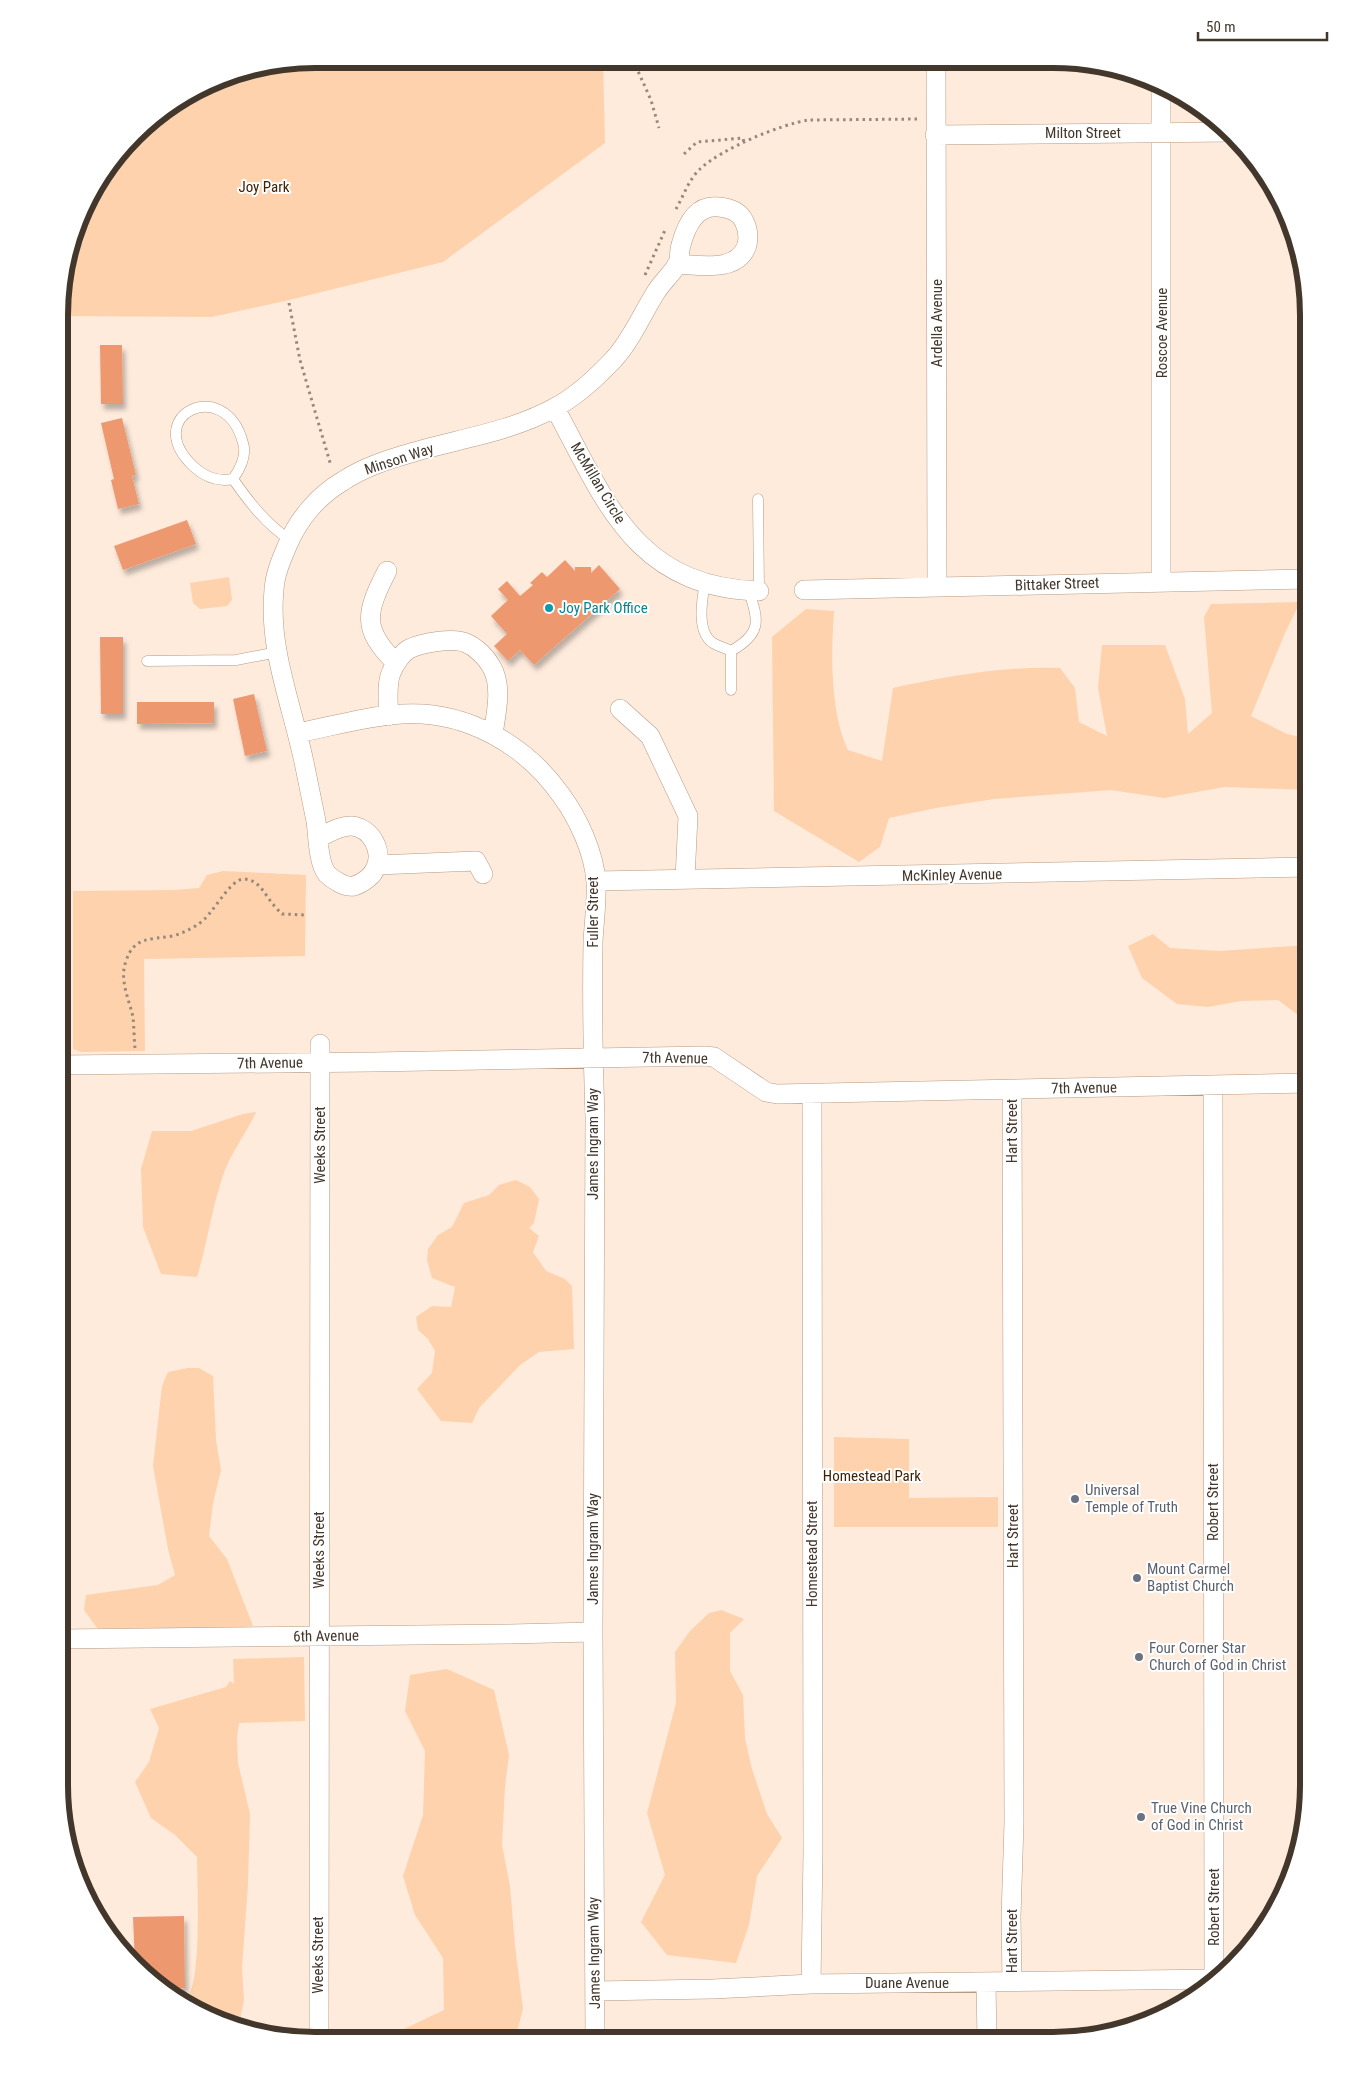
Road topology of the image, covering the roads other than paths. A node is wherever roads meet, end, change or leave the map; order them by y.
1 (936, 68) edge
2 (1161, 92) edge
3 (935, 127) junction
4 (1219, 132) edge
5 (1162, 133) junction
6 (677, 264) dead end
7 (556, 408) junction
8 (233, 478) junction
9 (758, 499) dead end
10 (290, 540) junction
11 (387, 571) dead end
12 (1300, 579) edge
13 (1161, 582) junction
14 (705, 583) junction
15 (937, 586) junction
16 (754, 590) junction
17 (804, 590) dead end
18 (730, 651) junction
19 (278, 652) junction
20 (147, 661) dead end
21 (396, 663) junction
22 (731, 690) dead end
23 (620, 710) dead end
24 (388, 716) junction
25 (298, 734) junction
26 (492, 734) junction
27 (318, 838) junction
28 (377, 865) junction
29 (1300, 867) edge
30 (483, 874) dead end
31 (685, 879) junction
32 (596, 881) junction
33 (320, 1053) junction
34 (593, 1058) junction
35 (68, 1065) edge
36 (1300, 1083) edge
37 (1213, 1084) junction
38 (1012, 1090) junction
39 (812, 1094) junction
40 (593, 1632) junction
41 (318, 1636) junction
42 (68, 1639) edge
43 (1217, 1969) edge
44 (1206, 1979) edge
45 (1012, 1982) junction
46 (986, 1983) junction
47 (811, 1984) junction
48 (595, 1991) junction
49 (318, 2032) edge
50 (595, 2032) edge
51 (987, 2032) edge

1 - 3 street, Ardella Avenue
2 - 5 street, Roscoe Avenue
3 - 5 street, Milton Street
3 - 15 street, Ardella Avenue
4 - 5 street, Milton Street
5 - 13 street, Roscoe Avenue
6 - 7 street, Minson Way
7 - 10 street, Minson Way
7 - 14 street, McMillan Circle
8 - 8 lane
8 - 10 lane
9 - 16 lane
10 - 19 street, Minson Way
11 - 21 street
12 - 13 street, Bittaker Street
13 - 15 street, Bittaker Street
14 - 16 street, McMillan Circle
14 - 18 lane
15 - 17 street, Bittaker Street
16 - 18 lane
18 - 22 lane
19 - 20 lane
19 - 25 street, Minson Way
21 - 24 street
21 - 26 street
23 - 31 street
24 - 25 street, Fuller Street
24 - 26 street, Fuller Street
25 - 27 street, Minson Way
26 - 32 street, Fuller Street
27 - 28 street
27 - 28 street, Minson Way
28 - 30 street
29 - 31 street, McKinley Avenue
31 - 32 street, McKinley Avenue
32 - 34 street, Fuller Street
33 - 34 street, 7th Avenue
33 - 35 street, 7th Avenue
33 - 41 street, Weeks Street
34 - 39 street, 7th Avenue
34 - 40 street, James Ingram Way
36 - 37 street, 7th Avenue
37 - 38 street, 7th Avenue
37 - 43 street, Robert Street
38 - 39 street, 7th Avenue
38 - 45 street, Hart Street
39 - 47 street, Homestead Street
40 - 41 street, 6th Avenue
40 - 48 street, James Ingram Way
41 - 42 street, 6th Avenue
41 - 49 street, Weeks Street
44 - 45 street, Duane Avenue
45 - 46 street, Duane Avenue
46 - 47 street, Duane Avenue
46 - 51 street, Hart Street
47 - 48 street, Duane Avenue
48 - 50 street, James Ingram Way

